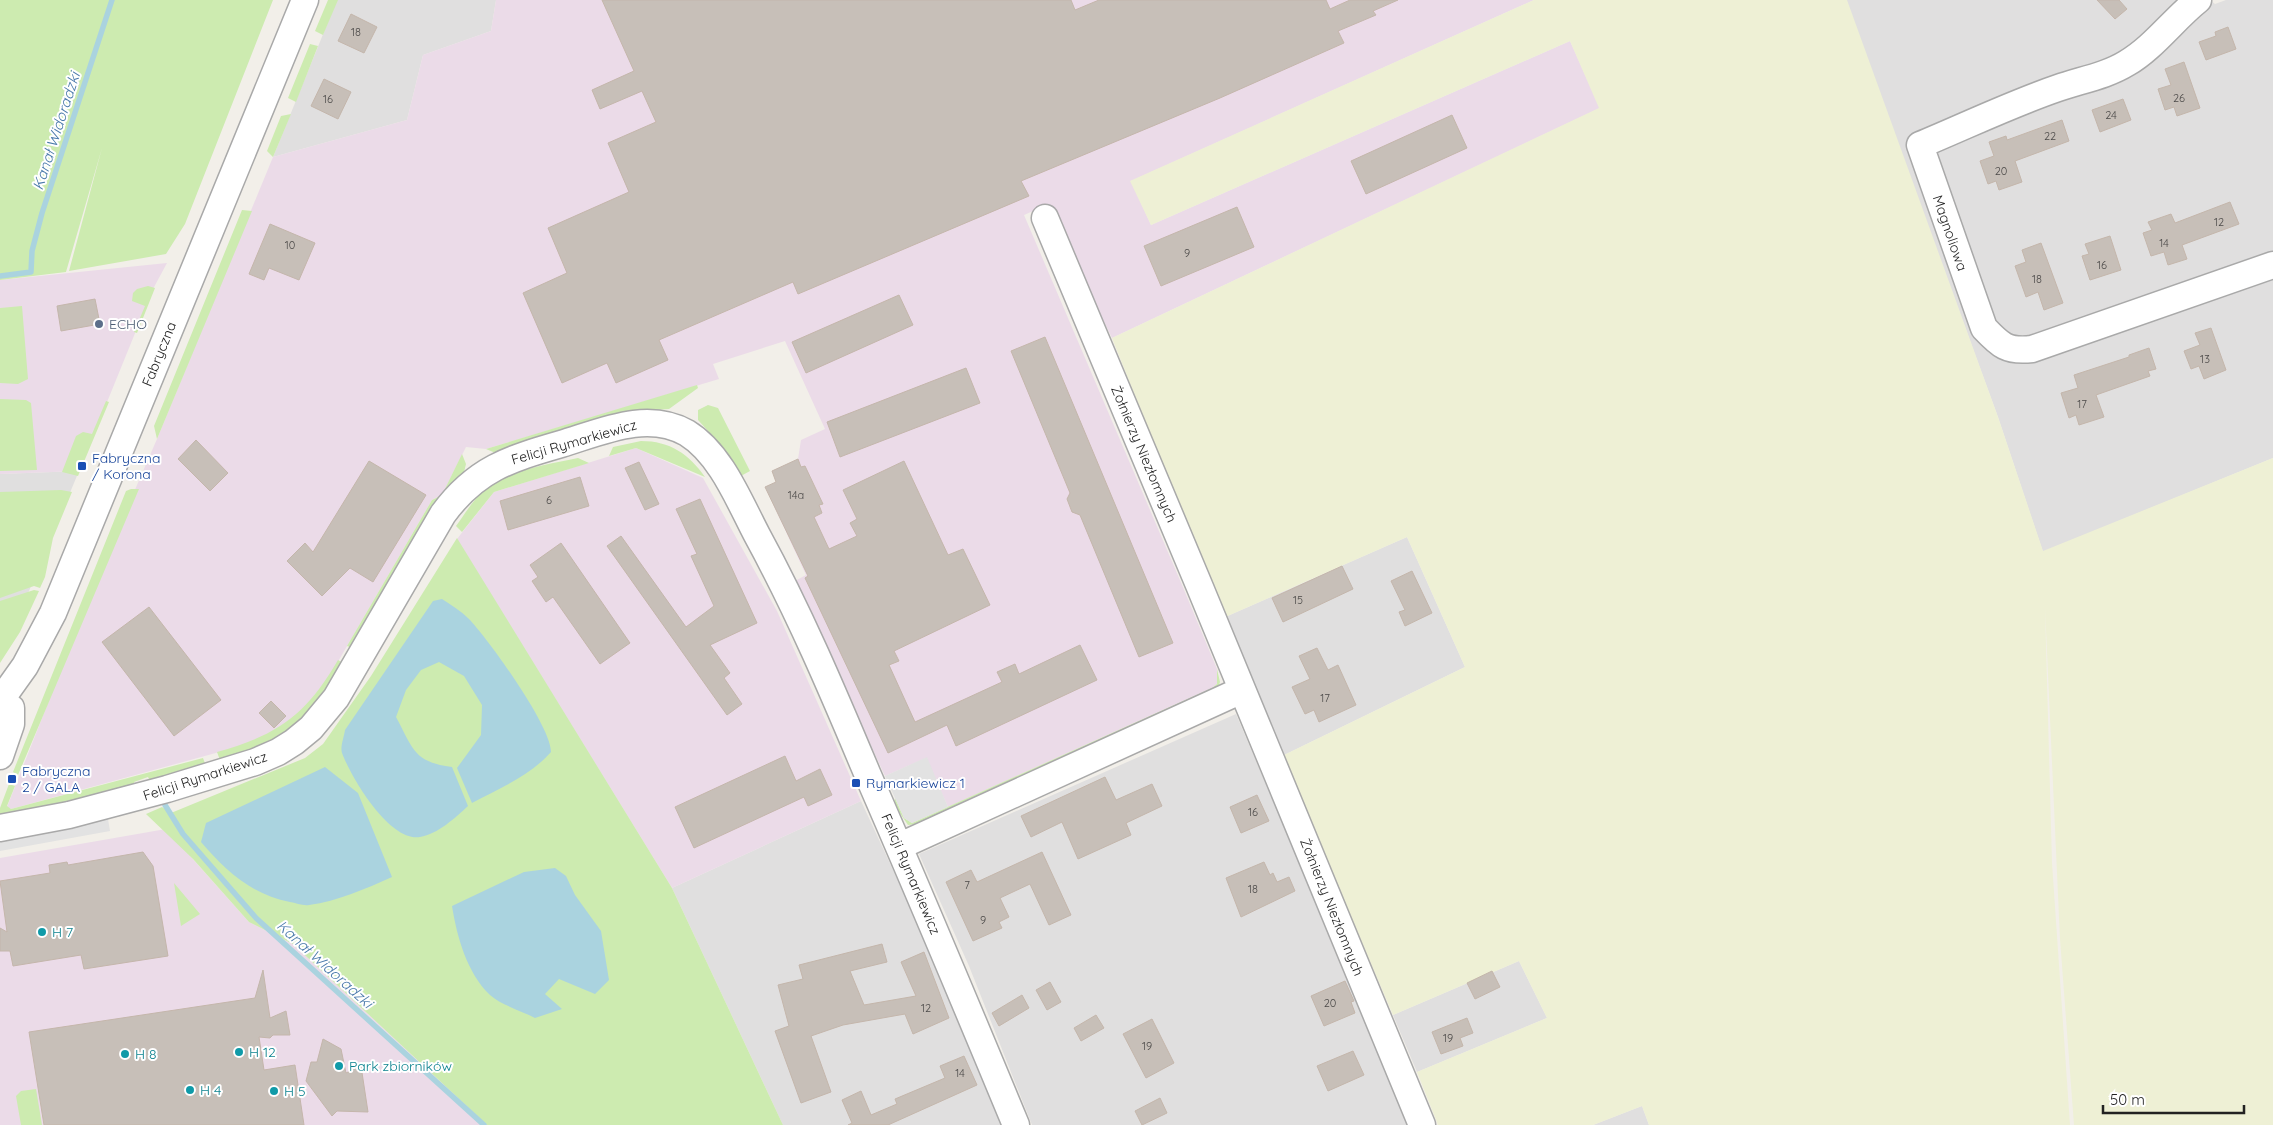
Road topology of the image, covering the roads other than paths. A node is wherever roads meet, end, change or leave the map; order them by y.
1 (306, 0) edge
2 (2198, 0) edge
3 (1045, 218) dead end
4 (2273, 265) edge
5 (1242, 690) junction
6 (0, 701) edge
7 (0, 756) edge
8 (0, 828) edge
9 (900, 846) junction
10 (1016, 1125) edge
11 (1422, 1125) edge

1 - 6 street, Fabryczna
2 - 4 street, Magnoliowa
3 - 5 street, Żołnierzy Niezłomnych
5 - 9 street
5 - 11 street, Żołnierzy Niezłomnych
6 - 7 street
8 - 9 street, Felicji Rymarkiewicz
9 - 10 street, Felicji Rymarkiewicz

